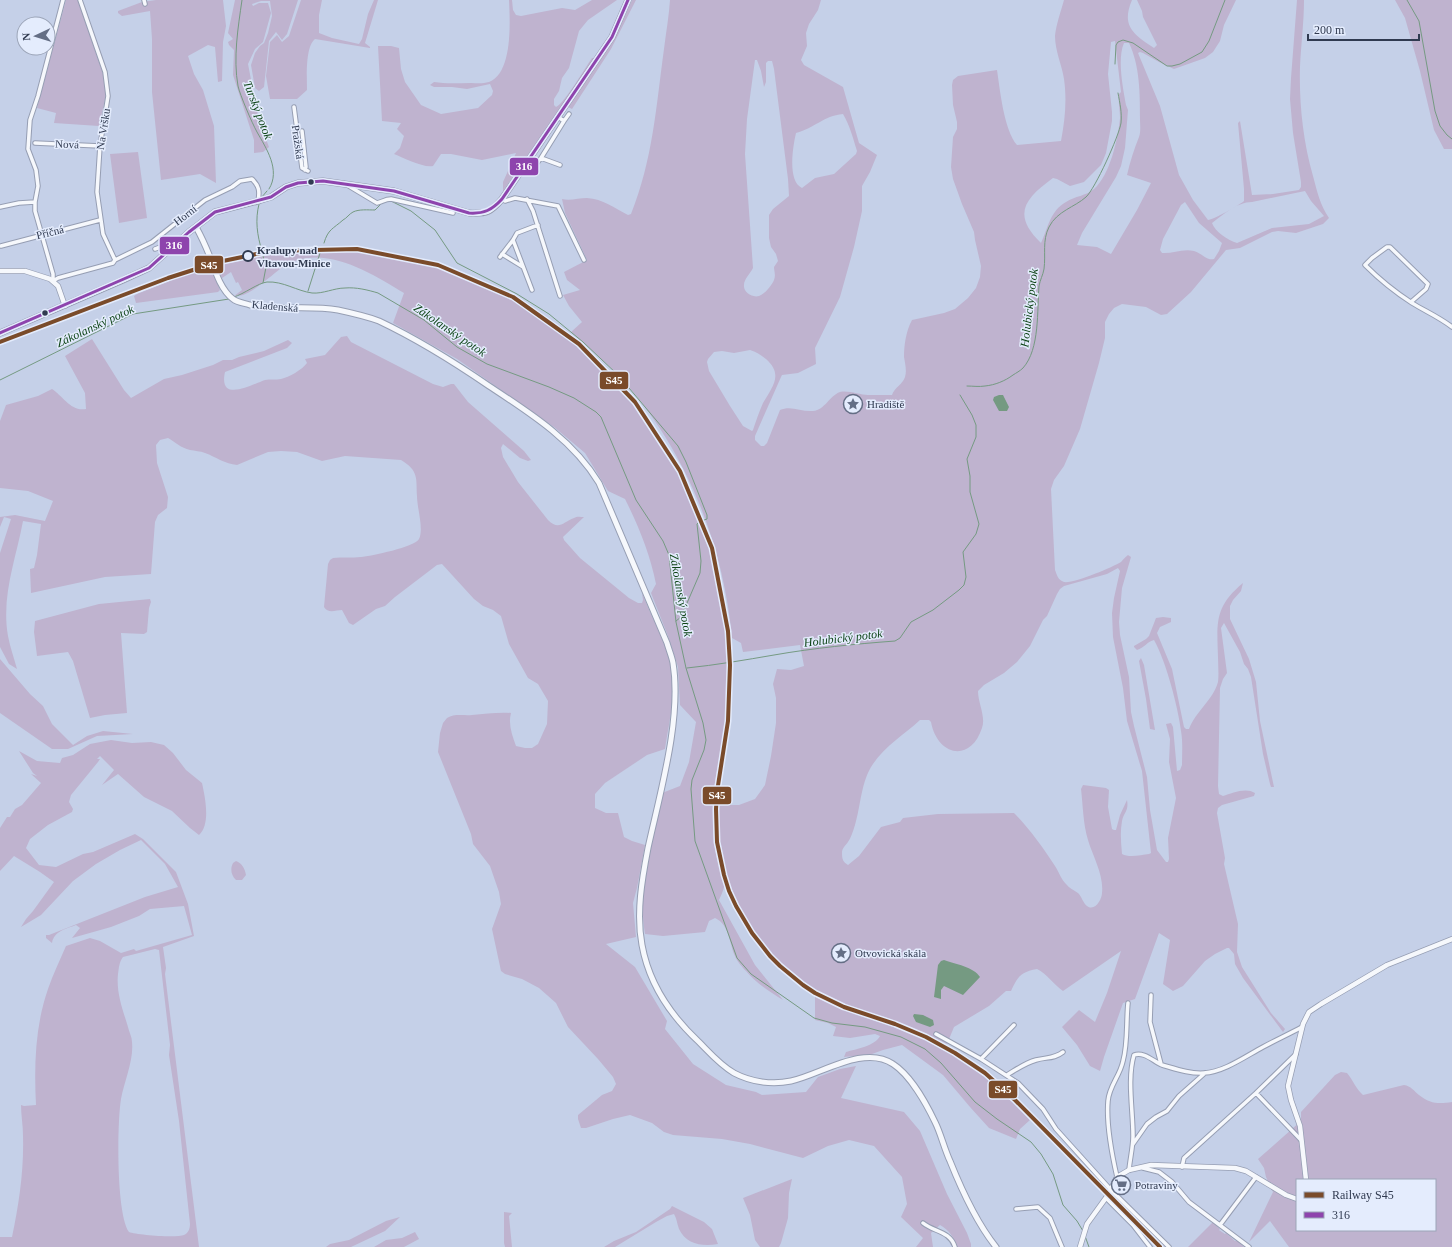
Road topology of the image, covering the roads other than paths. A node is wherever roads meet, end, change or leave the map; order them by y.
1 (64, 0) edge
2 (80, 0) edge
3 (628, 0) edge
4 (294, 107) dead end
5 (569, 114) dead end
6 (558, 117) junction
7 (564, 121) junction
8 (302, 131) dead end
9 (34, 143) dead end
10 (100, 146) junction
11 (541, 158) junction
12 (538, 163) dead end
13 (560, 165) dead end
14 (345, 184) junction
15 (527, 199) junction
16 (504, 200) junction
17 (258, 201) junction
18 (35, 202) junction
19 (0, 207) edge
20 (453, 213) dead end
21 (100, 220) junction
22 (538, 226) junction
23 (196, 227) junction
24 (41, 234) junction
25 (180, 240) junction
26 (513, 240) junction
27 (1, 246) edge
28 (155, 249) dead end
29 (115, 260) junction
30 (584, 260) dead end
31 (524, 268) junction
32 (0, 271) edge
33 (53, 281) junction
34 (532, 290) dead end
35 (560, 296) dead end
36 (1411, 302) junction
37 (65, 306) junction
38 (1452, 327) edge
39 (0, 333) edge
40 (1452, 939) edge
41 (1151, 995) dead end
42 (1128, 1003) dead end
43 (1014, 1024) dead end
44 (1302, 1027) junction
45 (936, 1034) dead end
46 (1063, 1052) dead end
47 (1296, 1054) junction
48 (981, 1059) junction
49 (1161, 1064) junction
50 (1204, 1073) junction
51 (1008, 1075) junction
52 (1256, 1093) junction
53 (1302, 1141) junction
54 (1132, 1145) junction
55 (1142, 1167) junction
56 (1182, 1167) junction
57 (1129, 1170) junction
58 (1117, 1177) junction
59 (1256, 1177) junction
60 (1306, 1179) edge
61 (1111, 1190) junction
62 (1106, 1198) junction
63 (1296, 1199) edge
64 (1016, 1209) dead end
65 (923, 1223) dead end
66 (1220, 1225) junction
67 (955, 1247) edge
68 (996, 1247) edge
69 (1062, 1247) edge
70 (1080, 1247) edge
71 (1150, 1247) edge
72 (1169, 1247) edge
73 (1249, 1247) edge

1 - 18 street
2 - 10 street, Na Vršku
3 - 6 main road
4 - 8 street, Pražská
5 - 7 street
6 - 7 street
6 - 16 main road
7 - 11 street
9 - 10 street, Nová
10 - 21 street, Na Vršku
11 - 12 street
11 - 13 street
14 - 16 main road
14 - 17 main road
14 - 20 street
15 - 16 street
15 - 22 street
15 - 30 street
17 - 23 main road
17 - 29 street, Horní
18 - 19 street
18 - 24 street
21 - 24 street, Příčná
21 - 29 street, Na Vršku
22 - 26 street
22 - 35 street
23 - 25 main road
23 - 68 main road, Kladenská
24 - 27 street, Příčná
24 - 33 street
25 - 28 street
25 - 37 main road
26 - 31 street
26 - 31 street
29 - 33 street, Horní
31 - 34 street
32 - 33 street
33 - 37 street
36 - 36 street
36 - 38 street
37 - 39 main road
40 - 44 street
41 - 49 street
42 - 58 street
43 - 48 street
44 - 47 street
44 - 50 street
45 - 48 street
46 - 51 street
47 - 52 street
47 - 53 street
48 - 51 street
49 - 50 street
49 - 54 street
50 - 54 street
51 - 61 street
52 - 53 street
52 - 56 street
53 - 60 street
54 - 57 street
55 - 56 street
55 - 57 street
55 - 66 street
56 - 59 street
57 - 58 street
58 - 61 street
59 - 63 street
59 - 66 street
61 - 62 street
61 - 72 street
62 - 70 street
62 - 71 street
64 - 69 street
65 - 67 street
66 - 73 street

